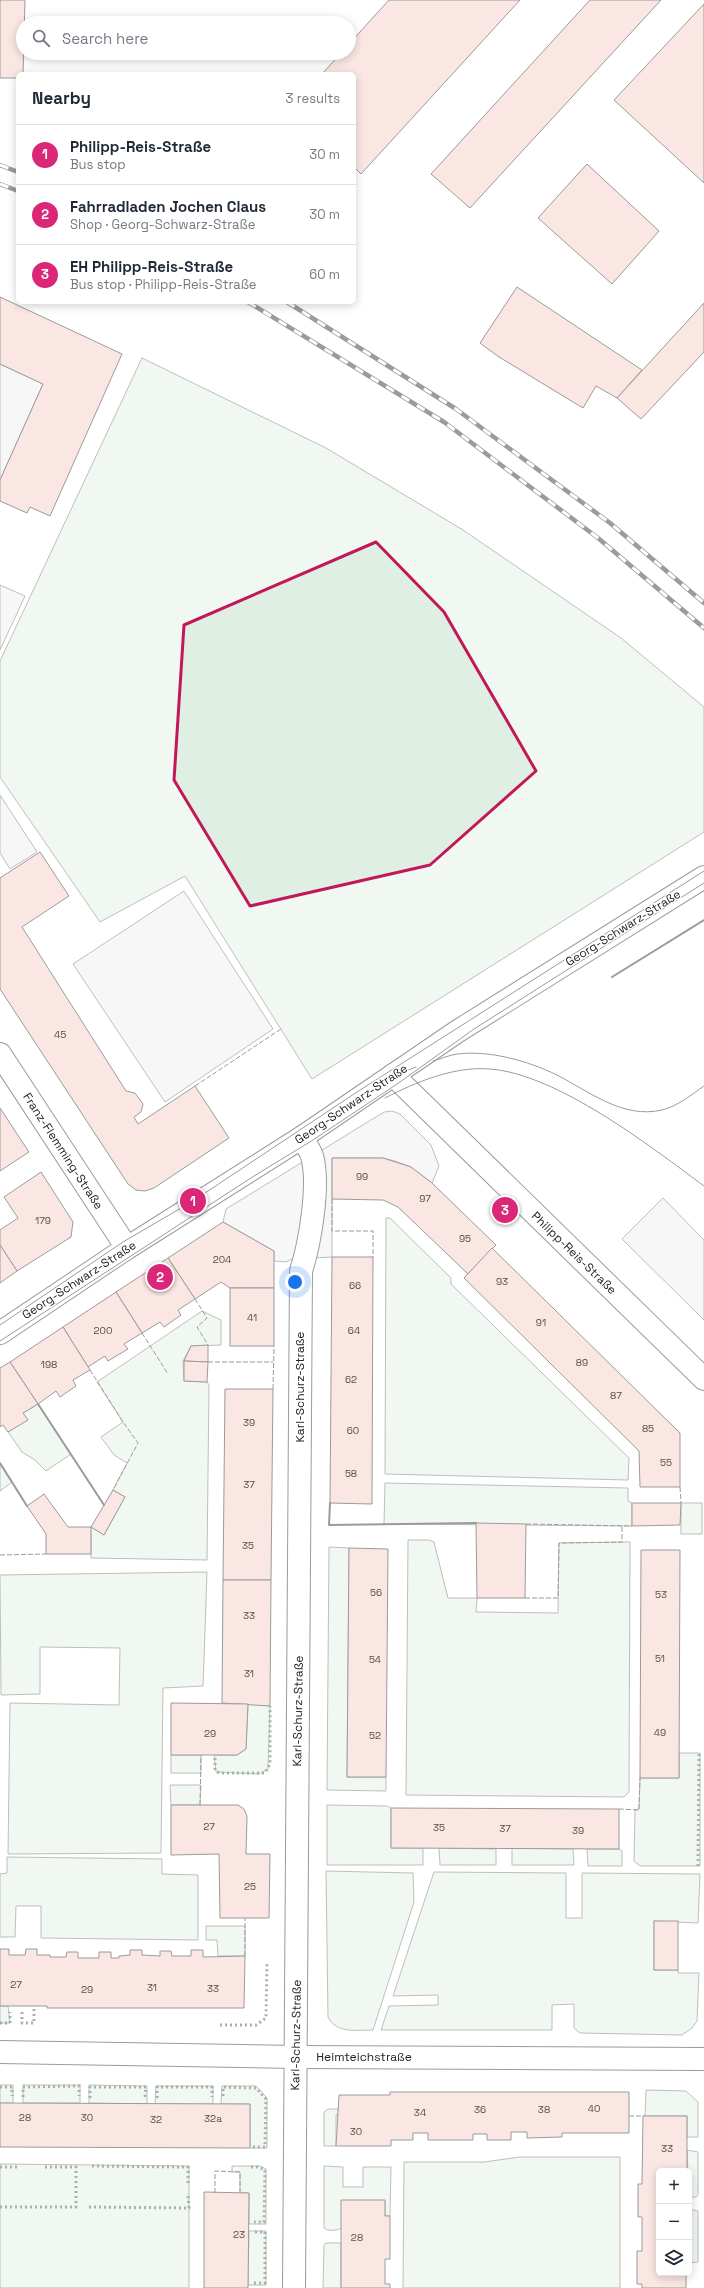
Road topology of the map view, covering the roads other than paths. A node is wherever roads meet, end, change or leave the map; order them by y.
1 (704, 877) edge
2 (0, 1054) edge
3 (393, 1076) junction
4 (301, 1138) junction
5 (127, 1248) junction
6 (0, 1333) edge
7 (704, 1380) edge
8 (0, 2052) edge
9 (296, 2057) junction
10 (704, 2059) edge
11 (294, 2288) edge

1 - 3 street, Georg-Schwarz-Straße
2 - 5 street, Franz-Flemming-Straße
3 - 4 street, Georg-Schwarz-Straße
3 - 7 street, Philipp-Reis-Straße
4 - 5 street, Georg-Schwarz-Straße
4 - 9 street, Karl-Schurz-Straße
5 - 6 street, Georg-Schwarz-Straße
8 - 9 street, Heimteichstraße
9 - 10 street, Heimteichstraße
9 - 11 street, Karl-Schurz-Straße

